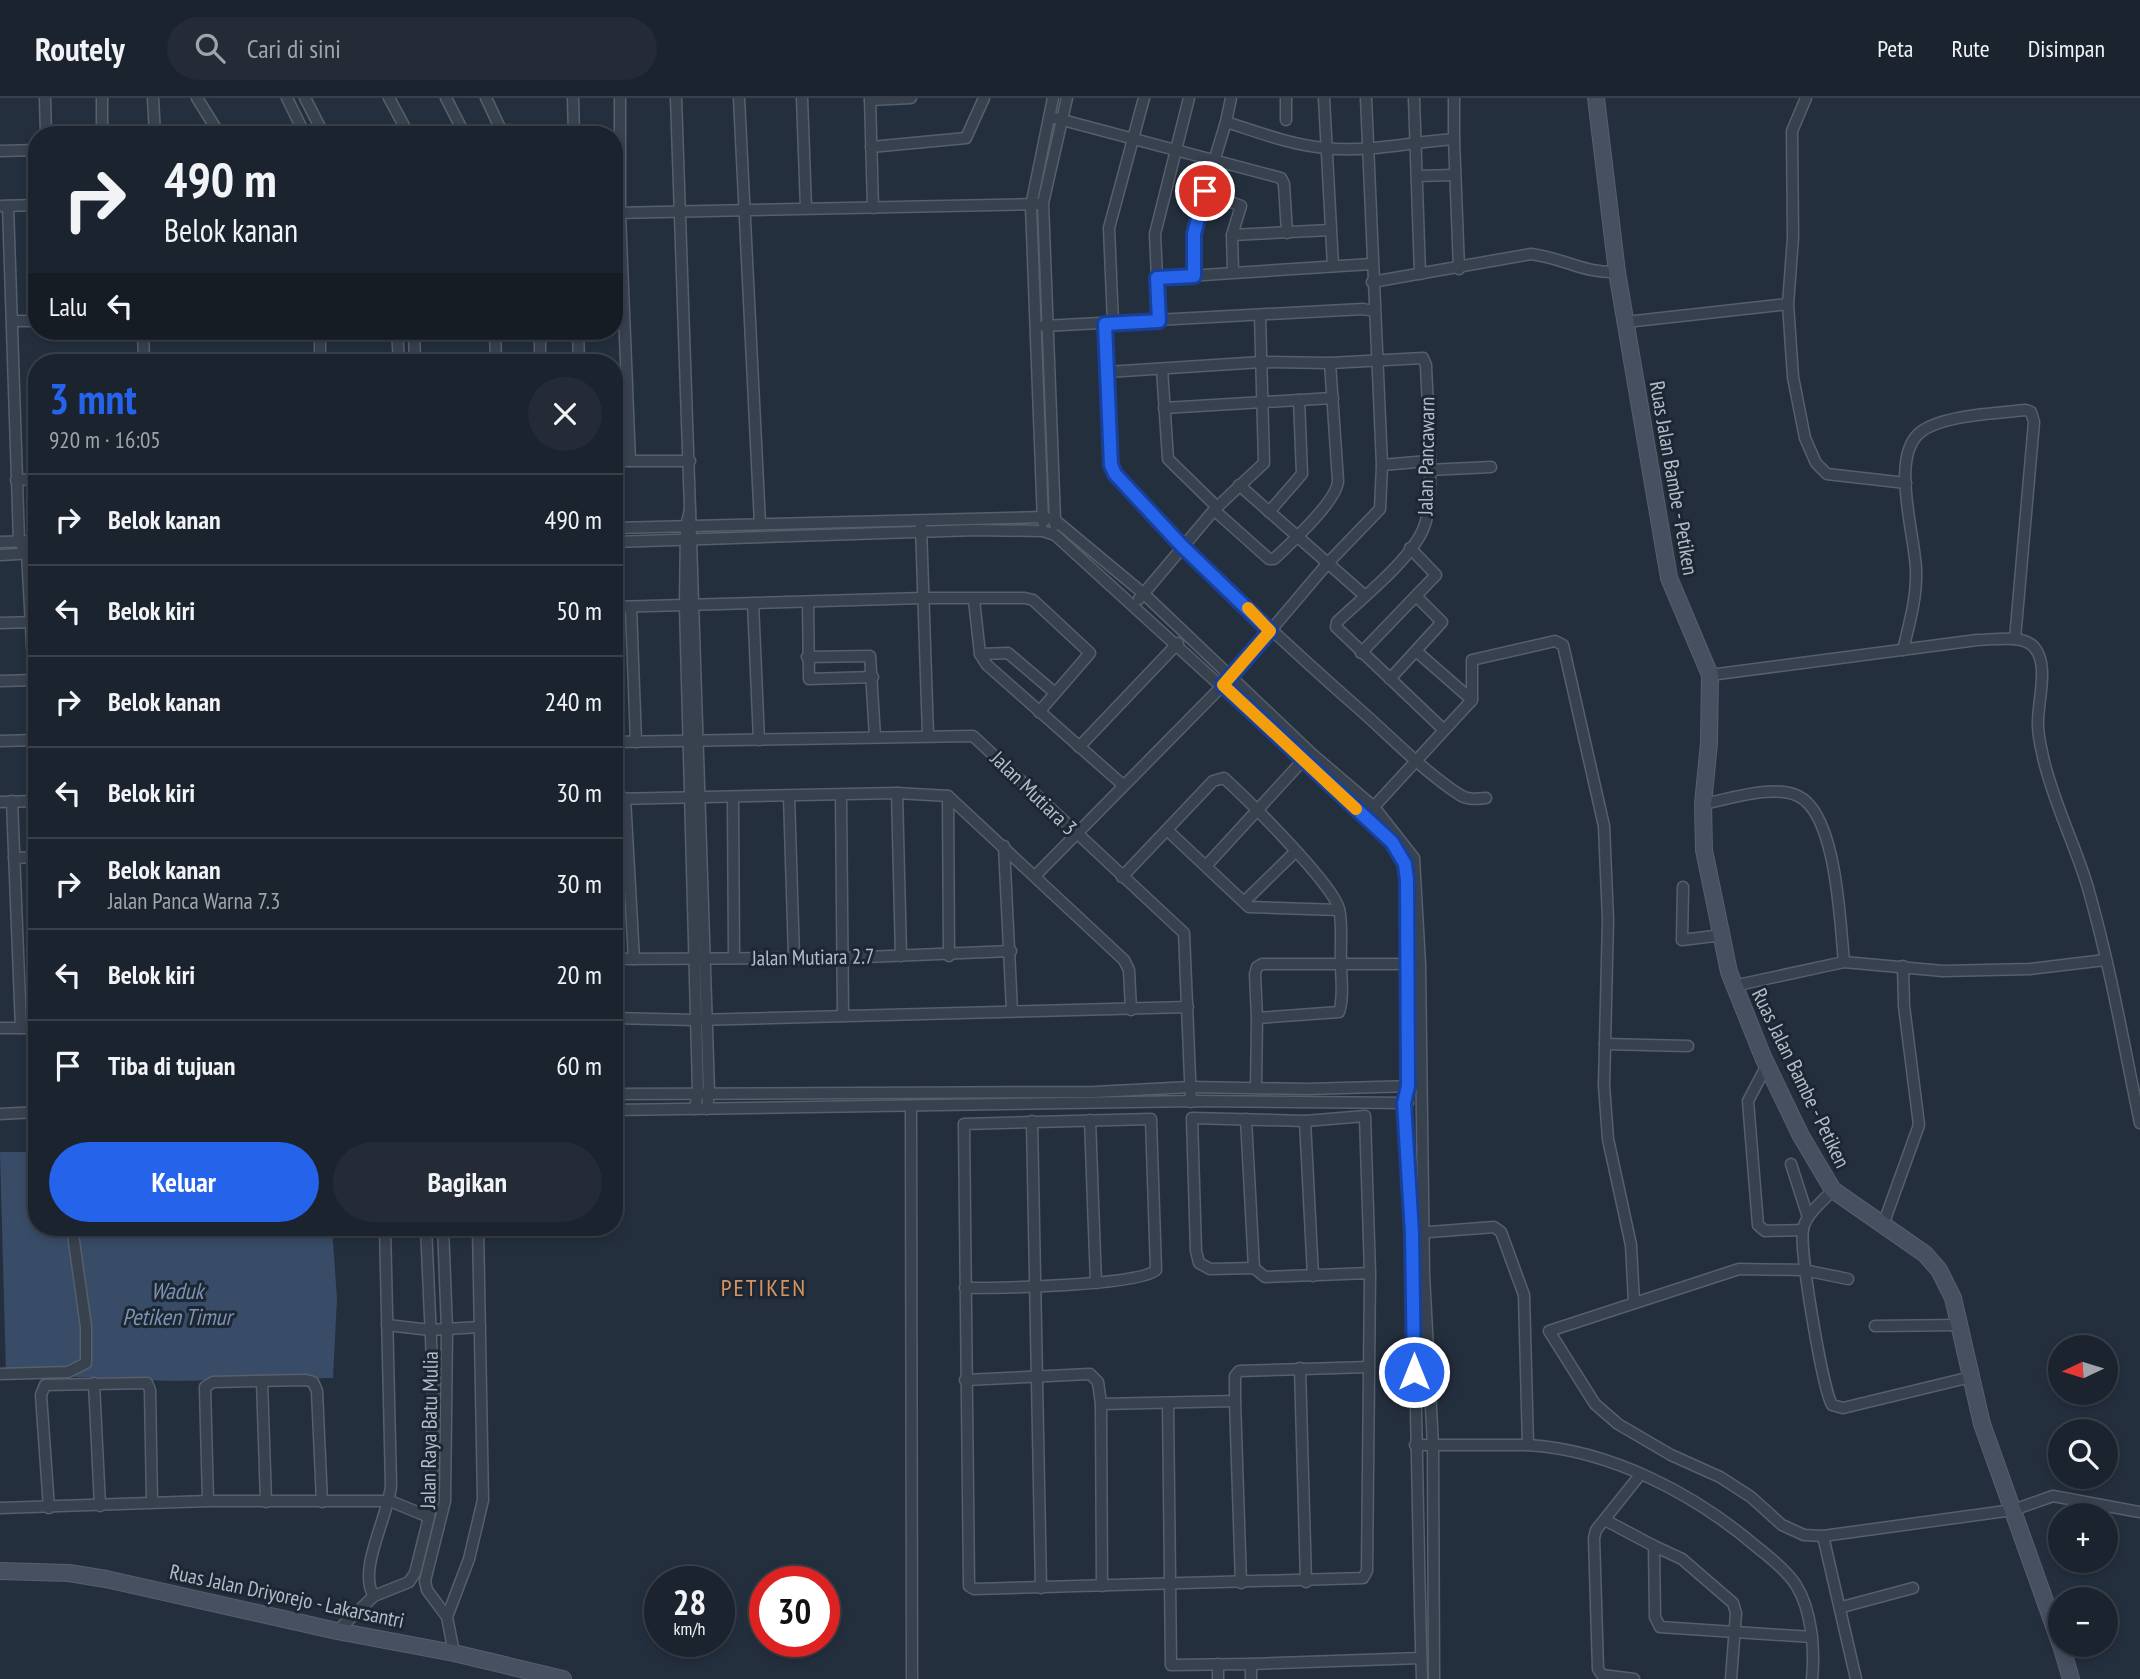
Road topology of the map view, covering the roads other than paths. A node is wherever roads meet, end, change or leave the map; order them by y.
1 (45, 98) edge
2 (102, 98) edge
3 (153, 98) edge
4 (197, 98) edge
5 (287, 98) edge
6 (304, 98) edge
7 (389, 98) edge
8 (446, 98) edge
9 (486, 98) edge
10 (573, 98) edge
11 (620, 98) edge
12 (676, 98) edge
13 (739, 98) edge
14 (802, 98) edge
15 (911, 98) edge
16 (984, 98) edge
17 (1067, 98) edge
18 (1144, 98) edge
19 (1189, 98) edge
20 (1231, 98) edge
21 (1286, 98) edge
22 (1324, 98) edge
23 (1366, 98) edge
24 (1414, 98) edge
25 (1454, 98) edge
26 (1596, 98) edge
27 (1806, 98) edge
28 (870, 99) edge
29 (1049, 99) edge
30 (1055, 118) junction
31 (1286, 120) dead end
32 (1226, 122) junction
33 (46, 126) edge
34 (102, 126) edge
35 (155, 126) edge
36 (214, 126) edge
37 (301, 126) edge
38 (319, 126) edge
39 (404, 126) edge
40 (461, 126) edge
41 (499, 126) edge
42 (574, 126) edge
43 (619, 126) edge
44 (1133, 138) junction
45 (1454, 139) junction
46 (1414, 142) junction
47 (871, 147) junction
48 (1177, 149) junction
49 (1326, 149) junction
50 (1368, 149) junction
51 (0, 150) edge
52 (28, 150) edge
53 (1214, 160) junction
54 (1454, 175) junction
55 (1417, 176) junction
56 (1205, 191) junction
57 (1037, 204) junction
58 (28, 205) edge
59 (4, 206) edge
60 (744, 208) junction
61 (806, 208) junction
62 (873, 208) junction
63 (678, 211) junction
64 (623, 213) edge
65 (1331, 230) junction
66 (1287, 233) junction
67 (1232, 235) junction
68 (1371, 264) junction
69 (1332, 266) junction
70 (1459, 269) junction
71 (1233, 272) junction
72 (1617, 272) junction
73 (1420, 274) junction
74 (1194, 276) junction
75 (1157, 278) junction
76 (1372, 282) junction
77 (1788, 304) junction
78 (1373, 312) junction
79 (1259, 315) junction
80 (13, 321) junction
81 (28, 321) edge
82 (1159, 321) junction
83 (1626, 322) junction
84 (1109, 323) junction
85 (1048, 325) junction
86 (1035, 326) junction
87 (623, 329) edge
88 (1377, 360) junction
89 (1262, 362) junction
90 (1330, 363) junction
91 (1162, 369) junction
92 (1107, 372) junction
93 (0, 398) edge
94 (14, 398) junction
95 (1333, 398) junction
96 (1299, 400) junction
97 (1263, 401) junction
98 (1164, 408) junction
99 (623, 461) edge
100 (630, 461) junction
101 (690, 461) junction
102 (1382, 465) junction
103 (1428, 465) junction
104 (1491, 467) dead end
105 (28, 479) edge
106 (16, 480) junction
107 (1906, 483) junction
108 (1239, 485) junction
109 (1216, 509) junction
110 (1269, 512) junction
111 (1043, 517) junction
112 (1055, 520) junction
113 (760, 524) junction
114 (690, 526) junction
115 (921, 526) junction
116 (623, 527) edge
117 (1043, 531) junction
118 (1055, 535) junction
119 (1297, 537) junction
120 (19, 541) junction
121 (28, 541) edge
122 (0, 542) edge
123 (623, 542) edge
124 (690, 542) junction
125 (1182, 546) junction
126 (1410, 548) junction
127 (28, 550) edge
128 (28, 554) edge
129 (0, 555) edge
130 (1327, 564) junction
131 (1144, 594) junction
132 (1364, 595) junction
133 (1416, 596) junction
134 (923, 597) junction
135 (974, 600) junction
136 (808, 602) junction
137 (753, 603) junction
138 (1134, 604) junction
139 (690, 606) junction
140 (623, 607) edge
141 (631, 607) junction
142 (28, 622) edge
143 (0, 623) edge
144 (1270, 631) junction
145 (2015, 639) junction
146 (1178, 643) junction
147 (1903, 650) junction
148 (1416, 651) junction
149 (1362, 653) junction
150 (980, 654) junction
151 (807, 657) junction
152 (1710, 674) junction
153 (873, 677) junction
154 (1232, 677) junction
155 (1390, 679) junction
156 (28, 680) edge
157 (0, 681) edge
158 (1223, 685) junction
159 (1055, 693) junction
160 (1472, 700) junction
161 (1039, 712) junction
162 (1444, 730) junction
163 (928, 736) junction
164 (875, 737) junction
165 (28, 740) edge
166 (759, 740) junction
167 (0, 741) edge
168 (692, 741) junction
169 (623, 742) edge
170 (636, 742) junction
171 (1079, 747) junction
172 (1306, 757) junction
173 (1416, 759) junction
174 (1123, 785) junction
175 (897, 793) junction
176 (789, 796) junction
177 (841, 796) junction
178 (948, 796) junction
179 (623, 798) edge
180 (733, 798) junction
181 (1486, 798) dead end
182 (694, 799) junction
183 (12, 801) junction
184 (28, 801) edge
185 (0, 802) edge
186 (1703, 804) junction
187 (1374, 807) junction
188 (1257, 810) junction
189 (1365, 817) junction
190 (1167, 830) junction
191 (623, 832) edge
192 (1077, 835) junction
193 (1004, 846) junction
194 (1295, 852) junction
195 (28, 857) edge
196 (14, 858) junction
197 (1206, 866) junction
198 (1036, 875) junction
199 (1122, 877) junction
200 (1683, 887) dead end
201 (1245, 901) junction
202 (1339, 910) junction
203 (1721, 935) junction
204 (1011, 951) junction
205 (901, 956) junction
206 (950, 956) junction
207 (794, 957) junction
208 (734, 958) junction
209 (842, 958) junction
210 (623, 959) edge
211 (634, 959) junction
212 (699, 959) junction
213 (2105, 960) junction
214 (1844, 962) junction
215 (1414, 964) junction
216 (1341, 965) junction
217 (1903, 966) junction
218 (1733, 986) junction
219 (1188, 1007) junction
220 (1130, 1010) junction
221 (1012, 1012) junction
222 (843, 1016) junction
223 (623, 1018) edge
224 (1257, 1018) junction
225 (701, 1020) junction
226 (0, 1028) edge
227 (21, 1028) junction
228 (28, 1028) edge
229 (1605, 1044) junction
230 (1688, 1046) dead end
231 (1767, 1065) junction
232 (2136, 1081) edge
233 (1421, 1085) junction
234 (1408, 1086) junction
235 (1190, 1087) junction
236 (1256, 1088) junction
237 (704, 1091) junction
238 (623, 1094) edge
239 (1191, 1102) junction
240 (1421, 1102) junction
241 (1404, 1103) junction
242 (911, 1107) junction
243 (695, 1109) junction
244 (707, 1109) junction
245 (623, 1110) edge
246 (28, 1112) edge
247 (0, 1114) edge
248 (1245, 1119) junction
249 (1090, 1120) junction
250 (1032, 1121) junction
251 (1305, 1121) junction
252 (2140, 1123) edge
253 (1791, 1164) dead end
254 (1833, 1191) junction
255 (1808, 1217) junction
256 (1883, 1225) junction
257 (1803, 1230) junction
258 (1418, 1233) junction
259 (73, 1236) edge
260 (385, 1236) edge
261 (426, 1236) edge
262 (443, 1236) edge
263 (478, 1236) edge
264 (1254, 1268) junction
265 (1804, 1270) junction
266 (1370, 1273) junction
267 (1419, 1274) junction
268 (1313, 1276) junction
269 (1848, 1279) dead end
270 (1096, 1283) junction
271 (1035, 1287) junction
272 (965, 1288) junction
273 (1634, 1303) junction
274 (387, 1325) junction
275 (1960, 1325) junction
276 (1875, 1326) dead end
277 (480, 1327) junction
278 (447, 1329) junction
279 (430, 1330) junction
280 (1549, 1331) junction
281 (1526, 1337) junction
282 (1369, 1367) junction
283 (1300, 1368) junction
284 (0, 1374) edge
285 (1971, 1377) junction
286 (1037, 1378) junction
287 (965, 1380) junction
288 (262, 1381) junction
289 (94, 1383) junction
290 (1235, 1401) junction
291 (1101, 1404) junction
292 (1168, 1404) junction
293 (1528, 1445) junction
294 (1415, 1446) junction
295 (1433, 1446) junction
296 (1640, 1475) junction
297 (208, 1501) junction
298 (390, 1501) junction
299 (152, 1502) junction
300 (266, 1502) junction
301 (322, 1502) junction
302 (100, 1506) junction
303 (0, 1507) edge
304 (49, 1508) junction
305 (2013, 1510) junction
306 (2140, 1513) edge
307 (429, 1517) junction
308 (1605, 1520) junction
309 (1823, 1536) junction
310 (1654, 1546) junction
311 (0, 1571) edge
312 (1306, 1582) junction
313 (1241, 1583) junction
314 (1169, 1585) junction
315 (1102, 1586) junction
316 (1041, 1588) junction
317 (1913, 1588) dead end
318 (374, 1596) junction
319 (1842, 1607) junction
320 (2048, 1610) edge
321 (447, 1617) junction
322 (337, 1631) junction
323 (1735, 1633) junction
324 (1812, 1637) junction
325 (454, 1653) junction
326 (2064, 1657) edge
327 (1421, 1658) junction
328 (1218, 1664) junction
329 (1251, 1664) junction
330 (563, 1679) edge
331 (912, 1679) edge
332 (1218, 1679) edge
333 (1251, 1679) edge
334 (1422, 1679) edge
335 (1434, 1679) edge
336 (1634, 1679) edge
337 (1731, 1679) edge
338 (1812, 1679) edge
339 (1856, 1679) edge
340 (2071, 1679) edge

1 - 33 street
2 - 34 street
3 - 35 street
4 - 36 street
5 - 37 street
6 - 38 street
7 - 39 street
8 - 40 street
9 - 41 street
10 - 42 street
11 - 43 street
12 - 63 street
13 - 60 street
14 - 61 street
15 - 28 street
16 - 47 street
17 - 30 street
18 - 44 street
19 - 48 street
20 - 32 street
21 - 31 street
22 - 49 street
23 - 50 street
24 - 46 street
25 - 45 street
26 - 72 main road, Ruas Jalan Bambe - Petiken
27 - 77 street
28 - 47 street
29 - 30 street
30 - 44 street
30 - 57 street
32 - 49 street
32 - 53 street
44 - 48 street
44 - 84 street
45 - 46 street
45 - 54 street
46 - 50 street
46 - 55 street
47 - 62 street
48 - 53 street
48 - 75 street
49 - 50 street
49 - 65 street
50 - 68 street
51 - 52 street
53 - 56 street
53 - 66 street
54 - 55 street
54 - 70 street
55 - 73 street
56 - 67 street
56 - 74 street
57 - 62 street
57 - 85 street
57 - 86 street
58 - 59 street
59 - 80 street
60 - 61 street
60 - 63 street
60 - 113 street
61 - 62 street
63 - 64 street
63 - 101 street
65 - 66 street
65 - 69 street
66 - 67 street
67 - 71 street
68 - 69 street
68 - 76 street
69 - 71 street
70 - 72 street
70 - 73 street
71 - 74 street
72 - 83 main road, Ruas Jalan Bambe - Petiken
73 - 76 street
74 - 75 street
75 - 82 street
76 - 78 street
77 - 83 street
77 - 107 street
78 - 79 street
78 - 88 street
79 - 82 street
79 - 89 street
80 - 81 street
80 - 94 street
82 - 84 street
83 - 152 main road, Ruas Jalan Bambe - Petiken
84 - 85 street
84 - 92 street
85 - 86 street
85 - 112 street
86 - 111 street
87 - 100 street
88 - 90 street
88 - 102 street
88 - 103 street, Jalan Pancawarn
89 - 90 street
89 - 91 street
89 - 97 street
90 - 95 street
91 - 92 street
91 - 98 street
92 - 125 street
93 - 94 street
94 - 106 street
95 - 96 street
95 - 119 street
96 - 97 street
96 - 110 street
97 - 98 street
97 - 108 street
98 - 109 street
99 - 100 street
100 - 101 street
101 - 114 street
102 - 103 street
102 - 130 street
103 - 104 street
103 - 126 street, Jalan Pancawarn
105 - 106 street
106 - 120 street
107 - 145 street
107 - 147 street
108 - 109 street
108 - 110 street
109 - 119 street
109 - 125 street
110 - 119 street
111 - 112 street
111 - 115 street
111 - 117 street
112 - 118 street
112 - 131 street
113 - 114 street
113 - 115 street
114 - 116 street
114 - 124 street
115 - 117 street
115 - 124 street
115 - 134 street
117 - 118 street
118 - 138 street
119 - 130 street
120 - 121 street
120 - 122 street
120 - 127 street
123 - 124 street
124 - 139 street
125 - 131 street
125 - 144 street
126 - 132 street, Jalan Pancawarn
126 - 133 street
128 - 129 street
130 - 132 street
130 - 144 street
131 - 138 street
131 - 154 street
132 - 149 street, Jalan Pancawarn
133 - 148 street
133 - 149 street
134 - 135 street
134 - 136 street
134 - 163 street
135 - 150 street
135 - 159 street
136 - 137 street
136 - 151 street
137 - 139 street
137 - 166 street
138 - 146 street
139 - 141 street
139 - 168 street
140 - 141 street
141 - 170 street
142 - 143 street
144 - 154 street
144 - 173 street
145 - 147 street
145 - 213 street
146 - 158 street
146 - 171 street
147 - 152 street
148 - 155 street
148 - 160 street
149 - 155 street, Jalan Pancawarn
150 - 159 street
150 - 161 street
151 - 153 street
151 - 153 street
152 - 186 main road, Ruas Jalan Bambe - Petiken
153 - 164 street
154 - 158 street
154 - 172 street
155 - 162 street, Jalan Pancawarn
156 - 157 street
158 - 172 street
158 - 174 street
159 - 161 street
160 - 162 street
160 - 229 street
161 - 171 street
162 - 173 street
163 - 164 street, Jalan Mutiara 3
163 - 192 street, Jalan Mutiara 3
164 - 166 street, Jalan Mutiara 3
165 - 167 street
166 - 168 street, Jalan Mutiara 3
168 - 170 street, Jalan Mutiara 3
168 - 182 street
169 - 170 street, Jalan Mutiara 3
171 - 174 street
172 - 187 street
172 - 188 street
172 - 189 street
173 - 181 street
173 - 187 street
174 - 192 street
175 - 177 street
175 - 178 street
175 - 205 street
176 - 177 street
176 - 180 street
176 - 207 street
177 - 209 street
178 - 193 street
178 - 206 street
179 - 182 street
180 - 182 street
180 - 208 street
182 - 212 street
183 - 184 street
183 - 185 street
183 - 196 street
186 - 203 main road, Ruas Jalan Bambe - Petiken
186 - 214 street
187 - 189 street
187 - 215 street
188 - 190 street
188 - 194 street
188 - 197 street
189 - 215 street
190 - 197 street
190 - 199 street
191 - 211 street
192 - 198 street
192 - 199 street, Jalan Mutiara 3
193 - 198 street
193 - 204 street
194 - 201 street
194 - 202 street
195 - 196 street
196 - 227 street
197 - 201 street
198 - 220 street
199 - 219 street, Jalan Mutiara 3
200 - 203 street
201 - 202 street
202 - 216 street
203 - 218 main road, Ruas Jalan Bambe - Petiken
204 - 206 street, Jalan Mutiara 2.7
204 - 221 street
205 - 206 street, Jalan Mutiara 2.7
205 - 209 street, Jalan Mutiara 2.7
207 - 208 street, Jalan Mutiara 2.7
207 - 209 street, Jalan Mutiara 2.7
208 - 212 street, Jalan Mutiara 2.7
209 - 222 street
210 - 211 street, Jalan Mutiara 2.7
211 - 212 street, Jalan Mutiara 2.7
212 - 225 street
213 - 217 street
213 - 232 street
214 - 217 street
214 - 218 street
215 - 216 street
215 - 233 street
215 - 234 street
216 - 224 street
216 - 224 street
217 - 256 street
218 - 231 main road, Ruas Jalan Bambe - Petiken
219 - 220 street
219 - 235 street, Jalan Mutiara 3
220 - 221 street
221 - 222 street
222 - 225 street
223 - 225 street
224 - 236 street
225 - 237 street
226 - 227 street
227 - 228 street
229 - 230 street
229 - 273 street
231 - 254 main road, Ruas Jalan Bambe - Petiken
231 - 257 street
232 - 252 street
233 - 234 street
233 - 240 street
234 - 236 street
234 - 241 street
235 - 236 street
235 - 237 street
235 - 239 street, Jalan Mutiara 3
237 - 238 street
237 - 243 street
237 - 244 street
239 - 241 street
239 - 242 street
240 - 241 street
240 - 258 street
241 - 258 street
242 - 244 street
242 - 331 street
243 - 244 street
243 - 245 street
246 - 247 street
248 - 251 street
248 - 264 street
248 - 264 street
249 - 250 street
249 - 270 street
249 - 270 street
250 - 271 street
250 - 272 street
251 - 266 street
251 - 268 street
253 - 255 street
254 - 255 street
254 - 256 main road, Ruas Jalan Bambe - Petiken
255 - 257 street
256 - 275 main road, Ruas Jalan Bambe - Petiken
257 - 265 street
258 - 267 street
258 - 281 street
259 - 284 street
260 - 274 street
261 - 279 street, Jalan Raya Batu Mulia
262 - 278 street
263 - 277 street
264 - 268 street
265 - 269 street
265 - 273 street
265 - 285 street
266 - 268 street
266 - 282 street
267 - 294 street
267 - 295 street
270 - 271 street
271 - 272 street
271 - 286 street
272 - 287 street
273 - 280 street
274 - 279 street
274 - 298 street
275 - 276 street
275 - 285 main road, Ruas Jalan Bambe - Petiken
277 - 278 street
277 - 321 street
278 - 279 street
278 - 321 street
279 - 307 street, Jalan Raya Batu Mulia
280 - 281 street
280 - 309 street
281 - 293 street
282 - 283 street
282 - 312 street
283 - 290 street
283 - 312 street
285 - 305 main road, Ruas Jalan Bambe - Petiken
286 - 287 street
286 - 291 street
286 - 316 street
287 - 316 street
288 - 297 street
288 - 300 street
288 - 301 street
289 - 299 street
289 - 302 street
289 - 304 street
290 - 292 street
290 - 313 street
291 - 292 street
291 - 315 street
292 - 314 street
293 - 295 street
293 - 296 street
294 - 295 street
294 - 327 street
295 - 335 street
296 - 308 street
296 - 324 street
297 - 299 street
297 - 300 street
298 - 301 street
298 - 307 street
298 - 318 street
299 - 302 street
300 - 301 street
302 - 304 street
303 - 304 street
305 - 306 street
305 - 309 street
305 - 320 main road, Ruas Jalan Bambe - Petiken
307 - 318 street, Jalan Raya Batu Mulia
308 - 310 street
308 - 336 street
309 - 319 street
310 - 323 street
310 - 323 street
311 - 322 main road, Ruas Jalan Driyorejo - Lakarsantri
312 - 313 street
313 - 314 street
314 - 315 street
314 - 328 street
315 - 316 street
317 - 319 street
318 - 322 street, Jalan Raya Batu Mulia
319 - 339 street
321 - 325 street
322 - 325 main road, Ruas Jalan Driyorejo - Lakarsantri
323 - 324 street
323 - 337 street
324 - 338 street
325 - 330 main road, Ruas Jalan Driyorejo - Lakarsantri
326 - 340 main road, Ruas Jalan Bambe - Petiken
327 - 329 street
327 - 334 street
328 - 329 street
328 - 332 street
329 - 333 street

